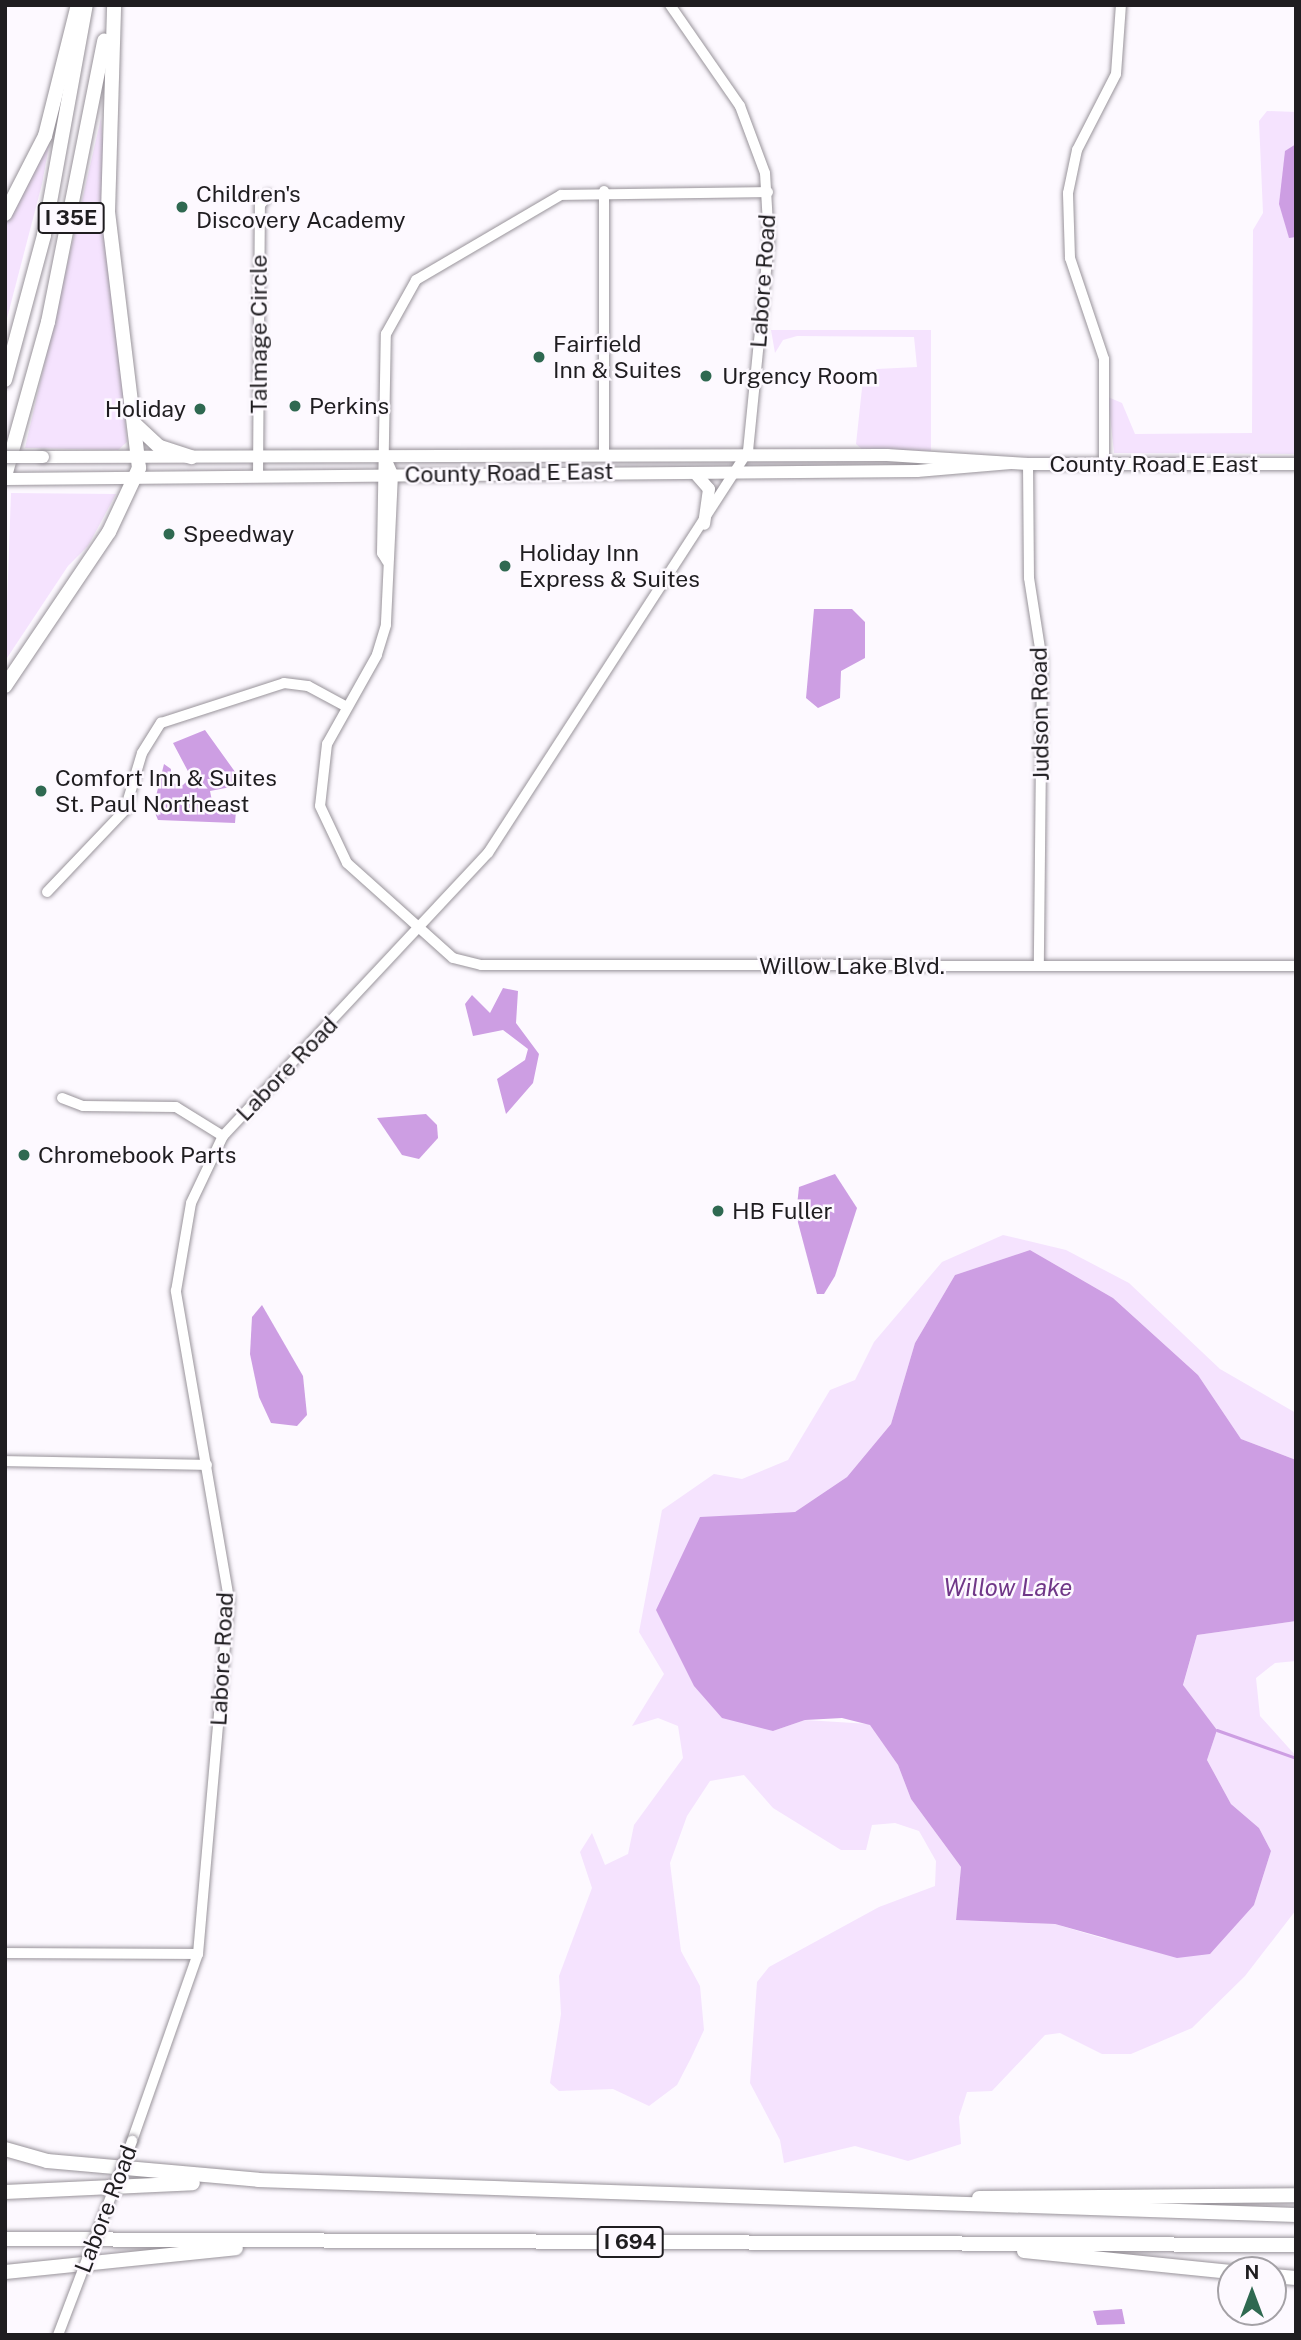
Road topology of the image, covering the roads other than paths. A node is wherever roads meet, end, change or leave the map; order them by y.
1 (78, 5) edge
2 (86, 5) edge
3 (112, 5) edge
4 (670, 5) edge
5 (1121, 5) edge
6 (604, 191) junction
7 (768, 192) junction
8 (268, 195) dead end
9 (5, 214) edge
10 (5, 380) edge
11 (135, 424) junction
12 (604, 455) junction
13 (747, 455) junction
14 (385, 456) junction
15 (5, 457) edge
16 (139, 457) junction
17 (191, 457) junction
18 (258, 457) junction
19 (1011, 463) junction
20 (1028, 464) junction
21 (1104, 464) junction
22 (1296, 464) edge
23 (738, 471) junction
24 (687, 472) junction
25 (387, 474) junction
26 (5, 477) edge
27 (258, 477) junction
28 (136, 481) junction
29 (704, 524) junction
30 (5, 686) edge
31 (347, 707) junction
32 (47, 892) dead end
33 (419, 931) junction
34 (1039, 966) junction
35 (1296, 966) edge
36 (62, 1098) dead end
37 (223, 1136) junction
38 (5, 1461) edge
39 (207, 1465) junction
40 (5, 1953) edge
41 (198, 1954) junction
42 (5, 2149) edge
43 (258, 2180) junction
44 (5, 2192) edge
45 (1296, 2195) edge
46 (768, 2201) junction
47 (1296, 2215) edge
48 (5, 2239) edge
49 (272, 2242) junction
50 (988, 2244) junction
51 (1296, 2245) edge
52 (1217, 2270) edge
53 (5, 2272) edge
54 (58, 2335) edge

1 - 9 highway
2 - 10 highway, I 35E
3 - 11 highway
3 - 26 highway, I 35E
4 - 7 street, Labore Road
5 - 21 street
6 - 7 street, Willow Lake Blvd.
6 - 12 street
6 - 14 street, Willow Lake Blvd.
7 - 13 street, Labore Road
8 - 18 street, Talmage Circle
11 - 16 highway
11 - 17 highway
12 - 13 main road, County Road E East
12 - 14 main road, County Road E East
13 - 19 main road, County Road E East
13 - 23 street, Labore Road
14 - 18 main road, County Road E East
14 - 25 street, Willow Lake Blvd.
15 - 16 main road, County Road E East, bridge
16 - 17 main road, County Road E East
16 - 28 highway
17 - 18 main road, County Road E East
18 - 27 street, Talmage Circle
19 - 20 main road, County Road E East
19 - 23 main road, County Road E East
20 - 21 main road, County Road E East
20 - 34 street, Judson Road
21 - 22 main road, County Road E East
23 - 24 main road, County Road E East
23 - 29 street, Labore Road
24 - 25 main road, County Road E East
24 - 29 main road
25 - 27 main road, County Road E East
25 - 31 street, Willow Lake Blvd.
26 - 28 main road, County Road E East
27 - 28 main road, County Road E East
28 - 30 highway
29 - 33 street, Labore Road
31 - 32 street
31 - 33 street, Willow Lake Blvd.
33 - 34 street, Willow Lake Blvd.
33 - 37 street, Labore Road
34 - 35 street, Willow Lake Blvd.
36 - 37 street
37 - 39 street, Labore Road
38 - 39 street
39 - 41 street, Labore Road
40 - 41 street
41 - 54 street, Labore Road, bridge
42 - 43 highway
43 - 44 highway, I 694
43 - 46 highway, I 694
45 - 46 highway
46 - 47 highway, I 694
48 - 49 highway, I 694
49 - 50 highway, I 694
49 - 53 highway
50 - 51 highway, I 694
50 - 52 highway

